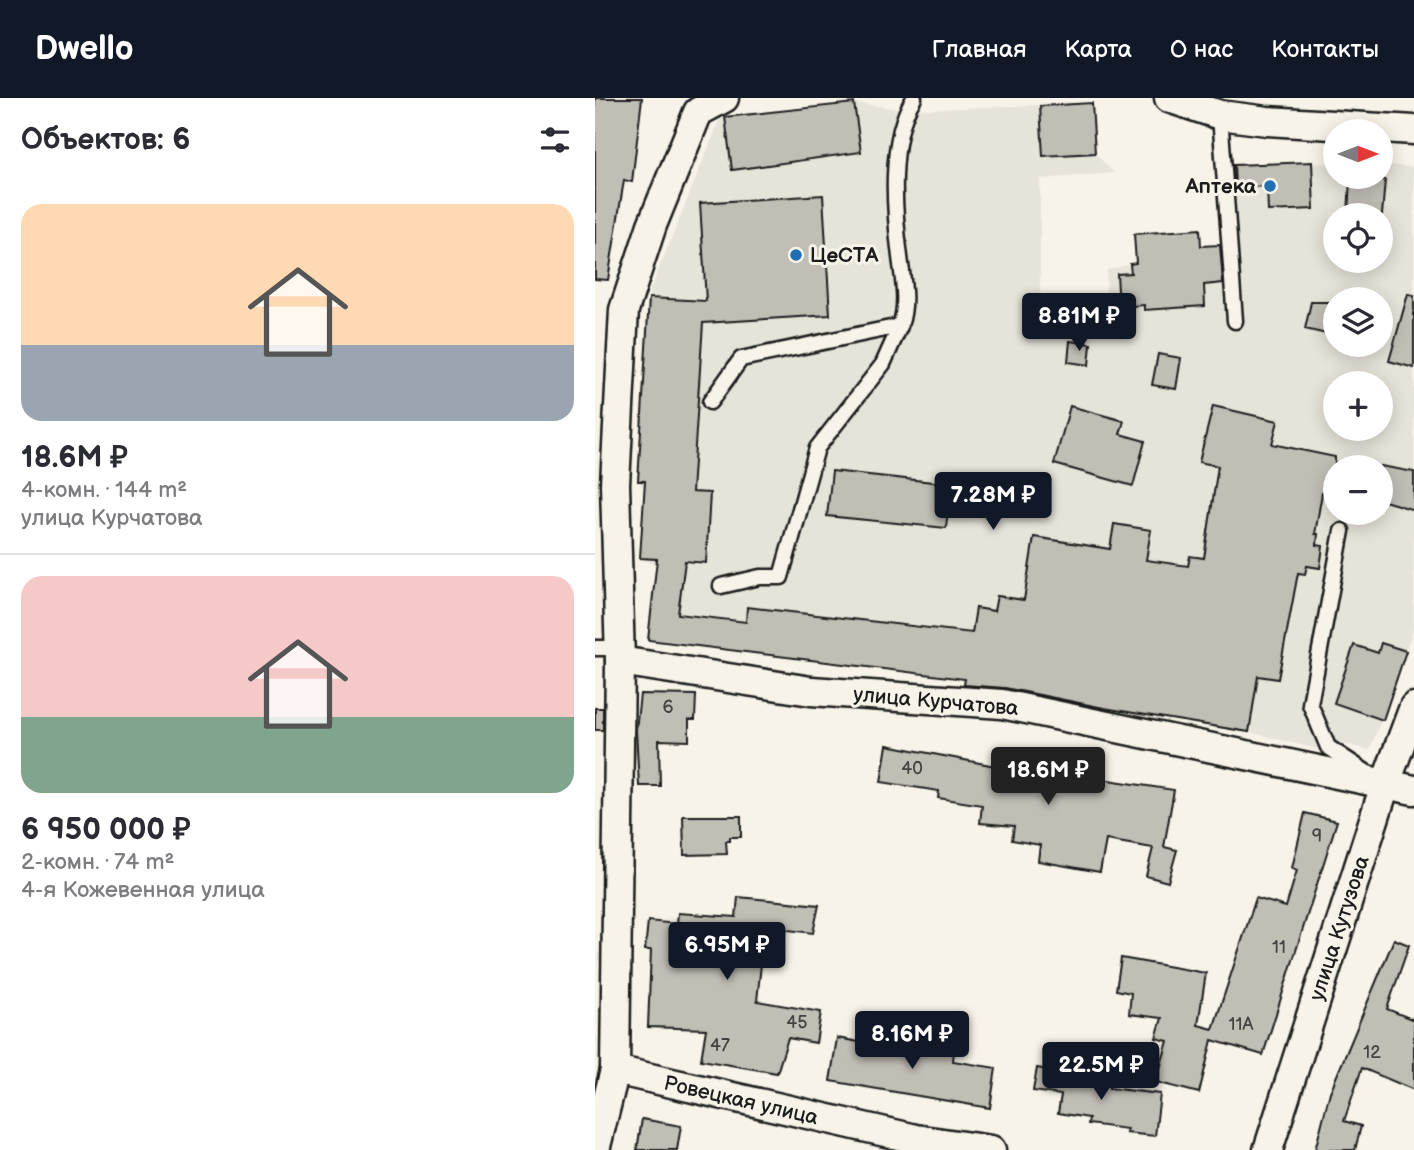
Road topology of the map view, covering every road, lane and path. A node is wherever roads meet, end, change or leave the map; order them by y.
1 (724, 98) edge
2 (914, 98) edge
3 (1169, 98) edge
4 (1220, 115) junction
5 (1414, 130) edge
6 (1235, 321) dead end
7 (900, 326) junction
8 (710, 402) dead end
9 (1342, 531) dead end
10 (721, 586) dead end
11 (612, 652) edge
12 (1414, 707) edge
13 (1385, 785) junction
14 (1414, 790) edge
15 (615, 1070) junction
16 (595, 1150) edge
17 (991, 1150) edge
18 (1268, 1150) edge

1 - 11 street
2 - 7 lane
3 - 4 street
4 - 5 street
4 - 6 lane
7 - 8 lane
7 - 10 lane
9 - 13 lane
11 - 13 street, улица Курчатова
11 - 15 street
12 - 13 street, улица Кутузова
13 - 14 street, улица Курчатова
13 - 18 street, улица Кутузова
15 - 16 street
15 - 17 street, Ровецкая улица

